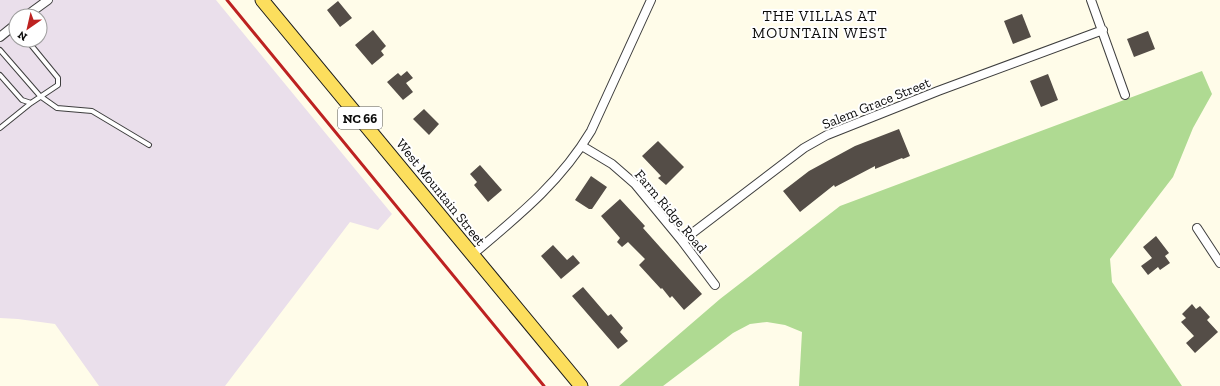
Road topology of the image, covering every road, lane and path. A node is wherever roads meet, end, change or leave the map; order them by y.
1 (48, 0) edge
2 (262, 0) edge
3 (651, 0) edge
4 (1091, 0) edge
5 (37, 8) edge
6 (8, 30) edge
7 (1103, 30) junction
8 (0, 37) edge
9 (33, 48) edge
10 (0, 50) edge
11 (0, 75) edge
12 (1125, 95) dead end
13 (40, 96) junction
14 (31, 103) junction
15 (0, 128) edge
16 (149, 145) dead end
17 (582, 146) junction
18 (1198, 228) dead end
19 (682, 241) junction
20 (472, 255) junction
21 (1220, 263) edge
22 (715, 285) dead end
23 (581, 386) edge

1 - 5 street
2 - 20 main road, West Mountain Street / NC 66
3 - 17 street
4 - 7 street
6 - 8 street
7 - 12 street
7 - 19 street, Salem Grace Street
9 - 13 lane
10 - 13 lane
11 - 14 lane
13 - 14 lane
13 - 16 lane
14 - 15 lane
17 - 19 street, Farm Ridge Road
17 - 20 street
18 - 21 street
19 - 22 street, Farm Ridge Road
20 - 23 main road, West Mountain Street / NC 66

